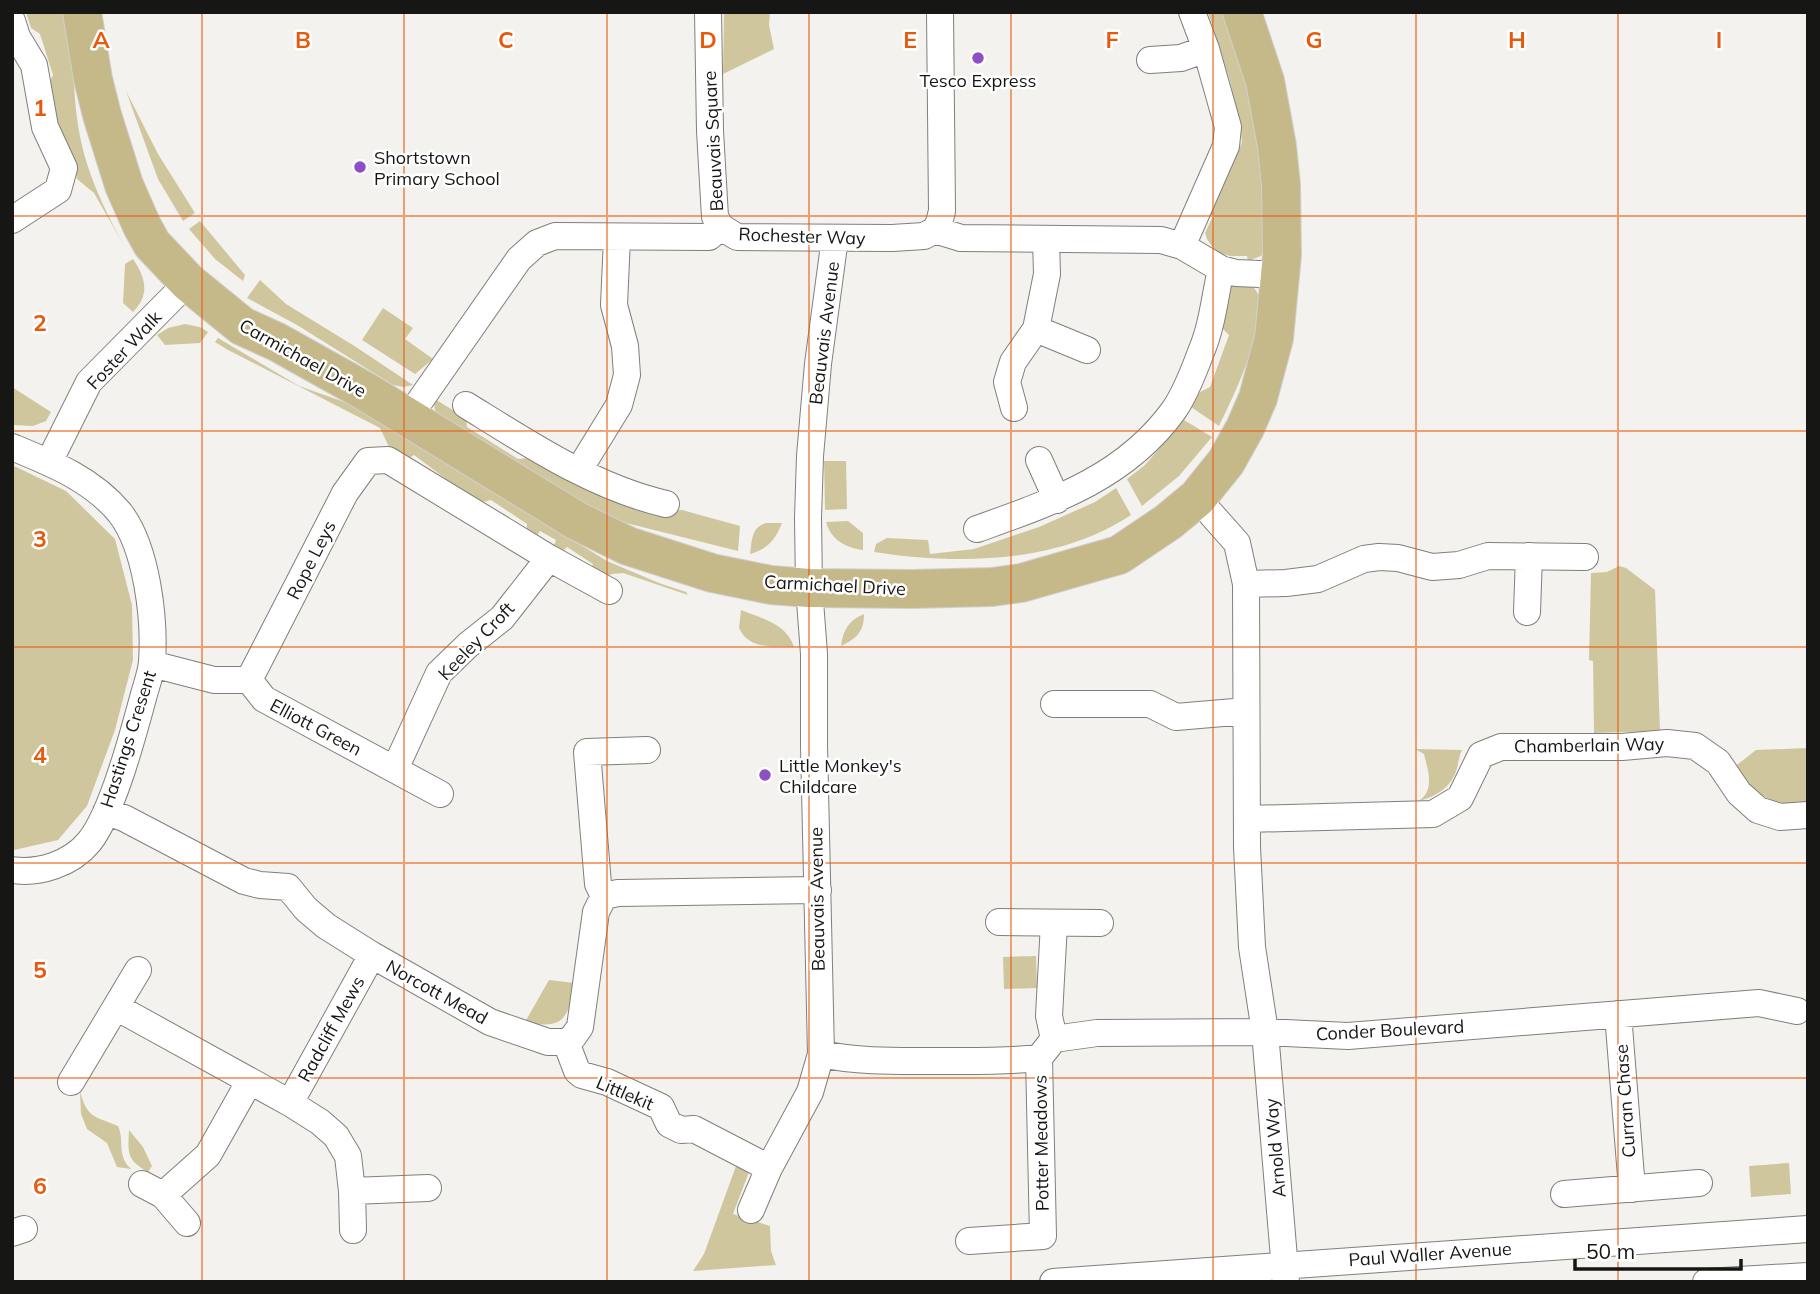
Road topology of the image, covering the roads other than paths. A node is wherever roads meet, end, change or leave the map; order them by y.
1 (82, 12) edge
2 (708, 12) edge
3 (940, 12) edge
4 (1192, 12) edge
5 (1242, 12) edge
6 (14, 33) edge
7 (1206, 49) junction
8 (1150, 60) dead end
9 (12, 220) edge
10 (721, 227) junction
11 (935, 230) junction
12 (617, 238) junction
13 (835, 238) junction
14 (1046, 239) junction
15 (1182, 246) junction
16 (1221, 269) junction
17 (1281, 275) junction
18 (188, 282) junction
19 (1036, 329) junction
20 (1087, 350) dead end
21 (466, 405) dead end
22 (1014, 408) dead end
23 (408, 418) junction
24 (12, 447) edge
25 (1039, 460) dead end
26 (49, 462) junction
27 (579, 470) junction
28 (1197, 498) junction
29 (1057, 500) junction
30 (666, 503) dead end
31 (977, 529) dead end
32 (1529, 556) junction
33 (1585, 556) dead end
34 (549, 558) junction
35 (1246, 584) junction
36 (809, 588) junction
37 (608, 592) dead end
38 (1527, 612) dead end
39 (152, 664) junction
40 (249, 680) junction
41 (1054, 704) dead end
42 (1247, 711) junction
43 (647, 750) dead end
44 (395, 769) junction
45 (440, 793) dead end
46 (106, 812) junction
47 (1808, 815) edge
48 (1247, 819) junction
49 (12, 870) edge
50 (817, 890) junction
51 (604, 896) junction
52 (999, 922) dead end
53 (1054, 923) junction
54 (1100, 923) dead end
55 (372, 955) junction
56 (138, 970) dead end
57 (116, 1007) junction
58 (1804, 1012) edge
59 (1618, 1014) junction
60 (1265, 1032) junction
61 (566, 1042) junction
62 (1046, 1048) junction
63 (821, 1054) junction
64 (71, 1082) dead end
65 (249, 1082) junction
66 (290, 1103) junction
67 (769, 1168) junction
68 (1699, 1183) dead end
69 (428, 1188) dead end
70 (1632, 1189) junction
71 (352, 1191) junction
72 (1564, 1194) dead end
73 (751, 1210) dead end
74 (187, 1223) dead end
75 (1808, 1229) edge
76 (353, 1230) dead end
77 (968, 1241) dead end
78 (1286, 1273) edge
79 (1808, 1276) edge
80 (1053, 1282) edge
81 (1706, 1282) edge

1 - 18 main road, Carmichael Drive
2 - 10 street, Beauvais Square
3 - 11 street
4 - 7 street
5 - 17 main road, Carmichael Drive
6 - 9 street
7 - 8 street
7 - 15 street
10 - 12 street, Rochester Way
10 - 13 street, Rochester Way
11 - 13 street, Rochester Way
11 - 14 street, Rochester Way
12 - 23 street, Rochester Way
12 - 27 street
13 - 36 street, Beauvais Avenue
14 - 15 street, Rochester Way
14 - 19 street
15 - 16 street, Rochester Way
16 - 17 street, Rochester Way
16 - 29 street
17 - 28 main road, Carmichael Drive
18 - 23 main road, Carmichael Drive
18 - 26 street, Foster Walk
19 - 20 street
19 - 22 street
21 - 27 street
23 - 36 main road, Carmichael Drive
24 - 26 street, Hastings Cresent
25 - 29 street
26 - 39 street, Hastings Cresent
27 - 30 street
28 - 35 street
28 - 36 main road, Carmichael Drive
29 - 31 street
32 - 33 street
32 - 35 street
32 - 38 street
34 - 37 street
34 - 40 street, Rope Leys
34 - 44 street, Keeley Croft
35 - 42 street
36 - 50 street, Beauvais Avenue
39 - 40 street
39 - 46 street, Hastings Cresent
40 - 44 street, Elliott Green
41 - 42 street
42 - 48 street
43 - 51 street
44 - 45 street, Elliott Green
46 - 49 street, Hastings Cresent
46 - 55 street, Norcott Mead
47 - 48 street, Chamberlain Way
48 - 60 street
50 - 51 street
50 - 63 street, Beauvais Avenue
51 - 61 street
52 - 53 street
53 - 54 street
53 - 62 street
55 - 61 street, Norcott Mead
55 - 66 street, Radcliff Mews
56 - 57 street
57 - 64 street
57 - 65 street, Radcliff Mews
58 - 59 street, Conder Boulevard
59 - 60 street, Conder Boulevard
59 - 70 street, Curran Chase
60 - 62 street, Potter Meadows
60 - 78 street, Arnold Way
61 - 67 street, Littlekit
62 - 63 street, Potter Meadows
62 - 77 street, Potter Meadows
63 - 67 street, Beauvais Avenue
65 - 66 street, Radcliff Mews
65 - 74 street
66 - 71 street, Radcliff Mews
67 - 73 street, Beauvais Avenue
68 - 70 street
69 - 71 street
70 - 72 street
71 - 76 street, Radcliff Mews
75 - 78 street, Paul Waller Avenue
78 - 80 street, Paul Waller Avenue
79 - 81 street

